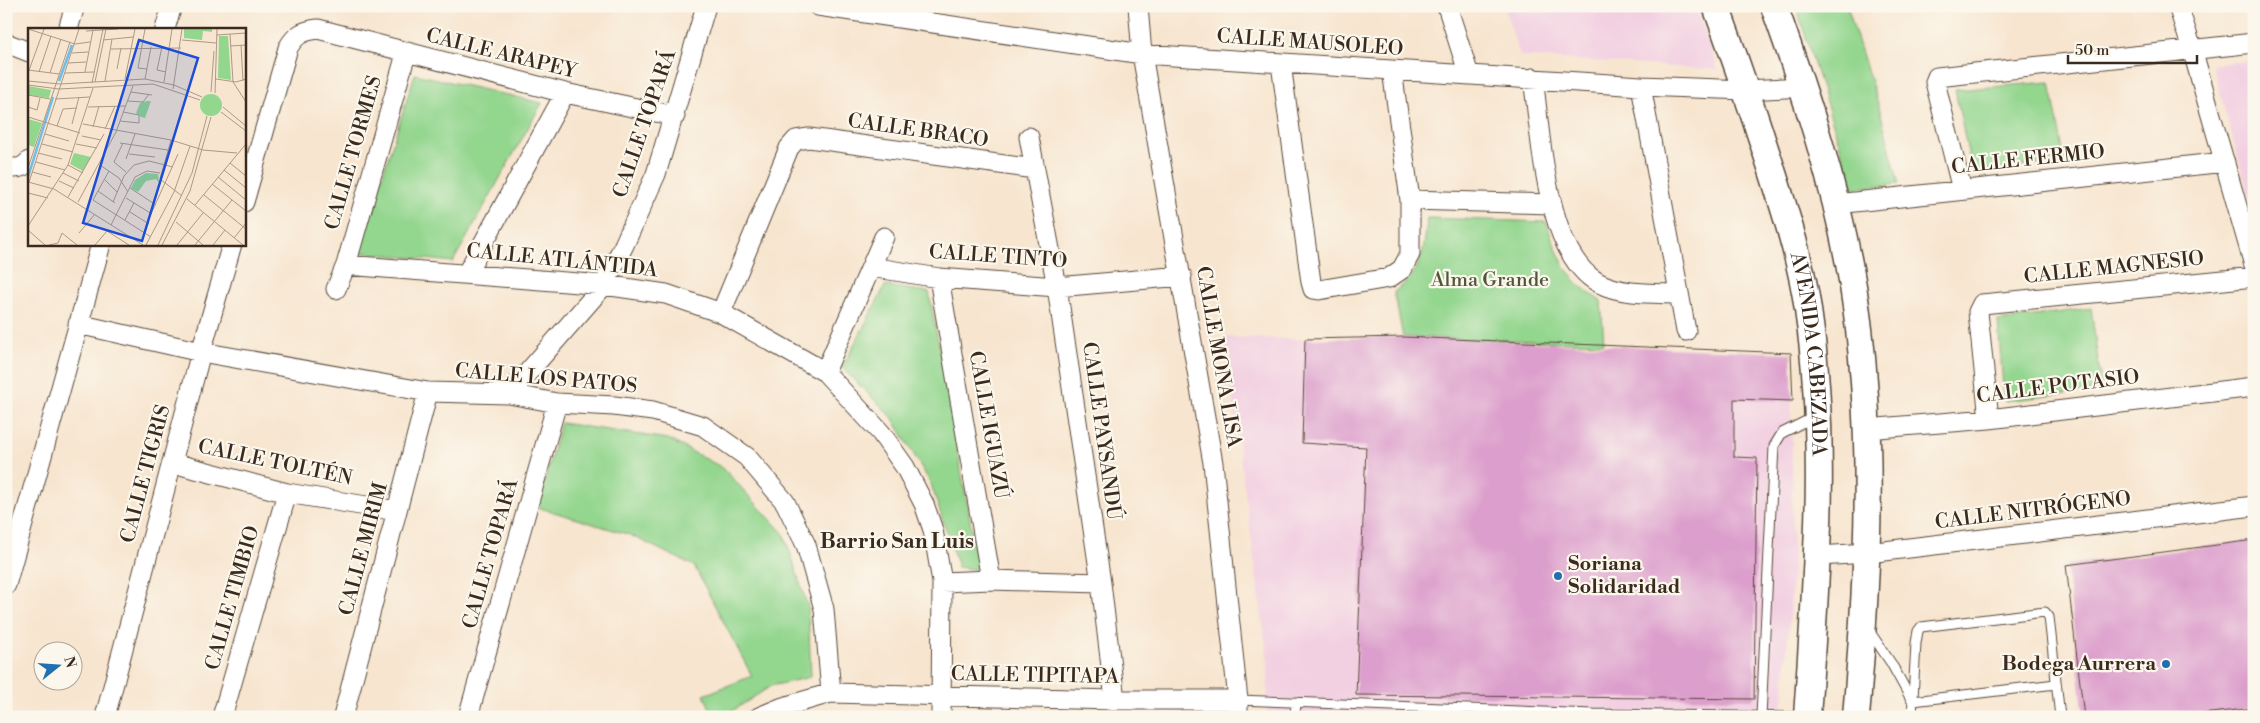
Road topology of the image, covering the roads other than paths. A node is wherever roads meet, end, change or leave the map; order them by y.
1 (75, 6) edge
2 (172, 6) edge
3 (706, 6) edge
4 (818, 6) edge
5 (1138, 6) edge
6 (1447, 6) edge
7 (1716, 6) edge
8 (1774, 6) edge
9 (2178, 6) edge
10 (68, 28) edge
11 (165, 28) edge
12 (6, 43) edge
13 (2254, 43) edge
14 (2192, 49) junction
15 (28, 52) edge
16 (406, 54) junction
17 (1142, 54) junction
18 (1281, 64) junction
19 (1392, 70) junction
20 (1469, 75) junction
21 (1533, 78) junction
22 (1641, 86) junction
23 (1803, 87) junction
24 (1746, 90) junction
25 (565, 93) junction
26 (675, 116) junction
27 (1029, 137) dead end
28 (28, 162) edge
29 (2225, 162) junction
30 (6, 167) edge
31 (1035, 169) junction
32 (1962, 190) junction
33 (245, 198) edge
34 (1410, 200) junction
35 (1550, 204) junction
36 (1836, 204) junction
37 (884, 237) dead end
38 (101, 245) edge
39 (232, 245) edge
40 (346, 264) junction
41 (2254, 265) edge
42 (871, 267) junction
43 (467, 273) junction
44 (1182, 276) junction
45 (2254, 276) edge
46 (939, 278) junction
47 (604, 285) junction
48 (1057, 286) junction
49 (336, 289) dead end
50 (1678, 294) junction
51 (721, 313) junction
52 (78, 324) junction
53 (1686, 331) dead end
54 (201, 352) junction
55 (825, 372) junction
56 (2254, 387) edge
57 (428, 392) junction
58 (509, 394) junction
59 (557, 403) junction
60 (1818, 416) junction
61 (1989, 419) junction
62 (1866, 429) junction
63 (173, 463) junction
64 (287, 492) junction
65 (2254, 506) edge
66 (397, 511) junction
67 (1868, 553) junction
68 (1818, 556) junction
69 (991, 580) junction
70 (942, 582) junction
71 (1101, 583) junction
72 (6, 585) edge
73 (1863, 622) junction
74 (2056, 684) junction
75 (831, 694) junction
76 (942, 696) junction
77 (1115, 700) junction
78 (1912, 701) junction
79 (1296, 702) junction
80 (1238, 708) edge
81 (1421, 712) edge
82 (1467, 713) edge
83 (1761, 716) edge
84 (105, 717) edge
85 (222, 717) edge
86 (343, 717) edge
87 (468, 717) edge
88 (759, 717) edge
89 (942, 717) edge
90 (1295, 717) edge
91 (1807, 717) edge
92 (1856, 717) edge
93 (1912, 717) edge
94 (2060, 717) edge

1 - 10 street
2 - 11 street
3 - 26 street, CALLE TOPARÁ
4 - 17 street, CALLE MAUSOLEO
5 - 17 street, CALLE MONA LISA
6 - 20 street
7 - 24 main road, AVENIDA CABEZADA
8 - 23 main road
9 - 14 street
12 - 15 street
13 - 14 street
14 - 29 street
14 - 32 street
16 - 25 street, CALLE ARAPEY
16 - 33 street, CALLE ARAPEY
16 - 40 street, CALLE TORMES
17 - 18 street, CALLE MAUSOLEO
17 - 44 street, CALLE MONA LISA
18 - 19 street, CALLE MAUSOLEO
18 - 34 street
19 - 20 street, CALLE MAUSOLEO
19 - 34 street
20 - 21 street, CALLE MAUSOLEO
21 - 22 street, CALLE MAUSOLEO
21 - 35 street
22 - 24 street, CALLE MAUSOLEO
22 - 50 street
23 - 24 street, CALLE MAUSOLEO
23 - 36 main road
24 - 60 main road, AVENIDA CABEZADA
25 - 26 street, CALLE ARAPEY
25 - 43 street
26 - 47 street, CALLE TOPARÁ
27 - 31 street, CALLE PAYSANDÚ
28 - 30 street
29 - 32 street, CALLE FERMIO
29 - 41 street
31 - 48 street, CALLE PAYSANDÚ
31 - 51 street, CALLE BRACO
32 - 36 street, CALLE FERMIO
34 - 35 street
35 - 50 street
36 - 62 main road
37 - 42 street
38 - 52 street
39 - 54 street, CALLE TIGRIS
40 - 43 street, CALLE ATLÁNTIDA
40 - 49 street, CALLE TORMES
42 - 46 street, CALLE TINTO
42 - 55 street
43 - 47 street, CALLE ATLÁNTIDA
44 - 48 street, CALLE TINTO
44 - 80 street, CALLE MONA LISA
45 - 61 street, CALLE MAGNESIO
46 - 48 street, CALLE TINTO
46 - 69 street, CALLE IGUAZÚ
47 - 51 street, CALLE ATLÁNTIDA
47 - 58 street, CALLE TOPARÁ
48 - 71 street, CALLE PAYSANDÚ
50 - 53 street
51 - 55 street, CALLE ATLÁNTIDA
52 - 54 street, CALLE LOS PATOS
52 - 72 street
54 - 57 street, CALLE LOS PATOS
54 - 63 street, CALLE TIGRIS
55 - 70 street, CALLE ATLÁNTIDA
56 - 61 street, CALLE POTASIO
57 - 58 street, CALLE LOS PATOS
57 - 66 street, CALLE MIRIM
58 - 59 street, CALLE LOS PATOS
59 - 75 street, CALLE LOS PATOS
59 - 87 street, CALLE TOPARÁ
60 - 68 main road, AVENIDA CABEZADA
60 - 83 lane
61 - 62 street, CALLE POTASIO
62 - 67 main road
63 - 64 street, CALLE TOLTÉN
63 - 84 street, CALLE TIGRIS
64 - 66 street, CALLE TOLTÉN
64 - 85 street, CALLE TIMBIO
65 - 67 street, CALLE NITRÓGENO
66 - 86 street, CALLE MIRIM
67 - 68 street, CALLE NITRÓGENO
67 - 73 main road
68 - 91 main road, AVENIDA CABEZADA
69 - 70 street
69 - 71 street
70 - 76 street, CALLE ATLÁNTIDA
71 - 77 street, CALLE PAYSANDÚ
73 - 78 lane
73 - 92 main road
74 - 78 lane
74 - 78 lane
74 - 94 lane
75 - 76 street, CALLE TIPITAPA
75 - 88 street, CALLE TIPITAPA
76 - 77 street, CALLE TIPITAPA
76 - 89 street, CALLE ATLÁNTIDA
77 - 80 street, CALLE TIPITAPA
78 - 93 lane
79 - 80 lane
79 - 81 lane
79 - 90 lane
81 - 82 lane
82 - 83 lane
83 - 91 lane

